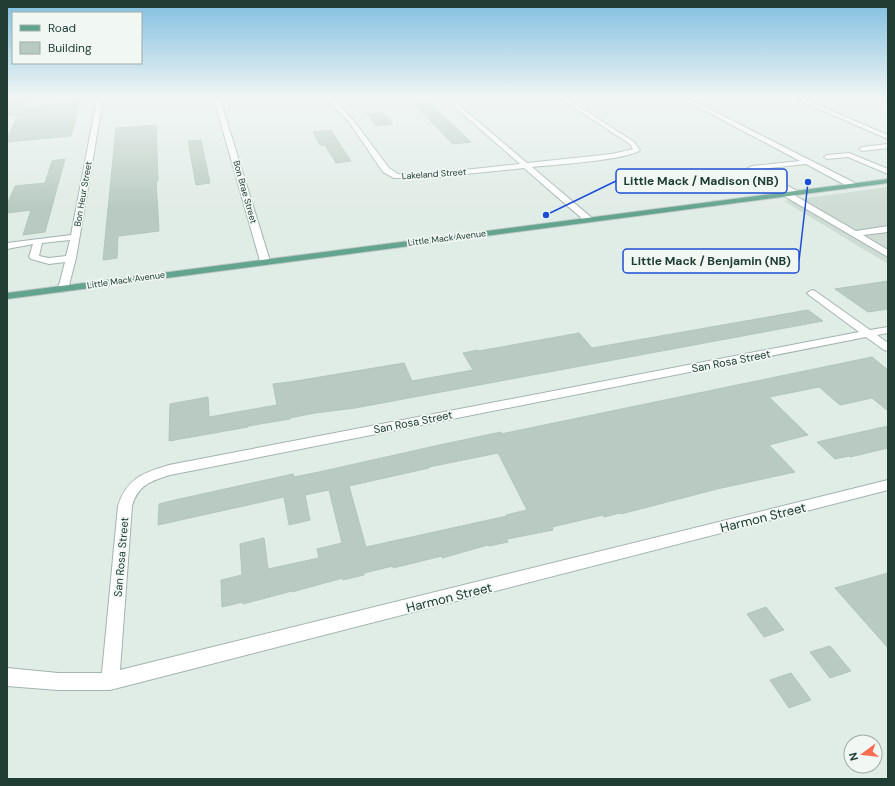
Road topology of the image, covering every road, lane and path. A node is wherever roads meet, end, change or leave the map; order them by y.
1 (93, 136) edge
2 (228, 136) edge
3 (361, 136) edge
4 (491, 136) edge
5 (619, 136) edge
6 (756, 136) edge
7 (888, 146) edge
8 (862, 149) dead end
9 (828, 157) dead end
10 (807, 162) junction
11 (527, 166) junction
12 (888, 172) edge
13 (888, 181) edge
14 (852, 185) junction
15 (790, 193) junction
16 (589, 220) junction
17 (888, 229) edge
18 (855, 234) junction
19 (75, 236) junction
20 (38, 241) junction
21 (7, 246) edge
22 (884, 248) edge
23 (888, 254) edge
24 (71, 258) junction
25 (265, 261) junction
26 (63, 289) junction
27 (812, 293) dead end
28 (7, 296) edge
29 (888, 330) edge
30 (869, 334) junction
31 (888, 348) edge
32 (888, 485) edge
33 (7, 677) edge
34 (110, 680) junction

1 - 19 street, Bon Heur Street
2 - 25 street, Bon Brae Street
3 - 11 street, Lakeland Street
4 - 11 street
5 - 11 street, Lakeland Street
6 - 10 street
7 - 8 street
9 - 12 street
10 - 14 street
10 - 15 street
11 - 16 street
13 - 14 main road, Little Mack Avenue
14 - 15 main road, Little Mack Avenue
15 - 16 main road, Little Mack Avenue
15 - 18 street
16 - 25 main road, Little Mack Avenue
17 - 18 street
18 - 22 street
19 - 20 street
19 - 24 street, Bon Heur Street
20 - 21 street
20 - 24 street
22 - 23 street
24 - 26 street, Bon Heur Street
25 - 26 main road, Little Mack Avenue
26 - 28 main road, Little Mack Avenue
27 - 30 street
29 - 30 street, San Rosa Street
30 - 31 street
30 - 34 street, San Rosa Street
32 - 34 street, Harmon Street
33 - 34 street, Harmon Street

